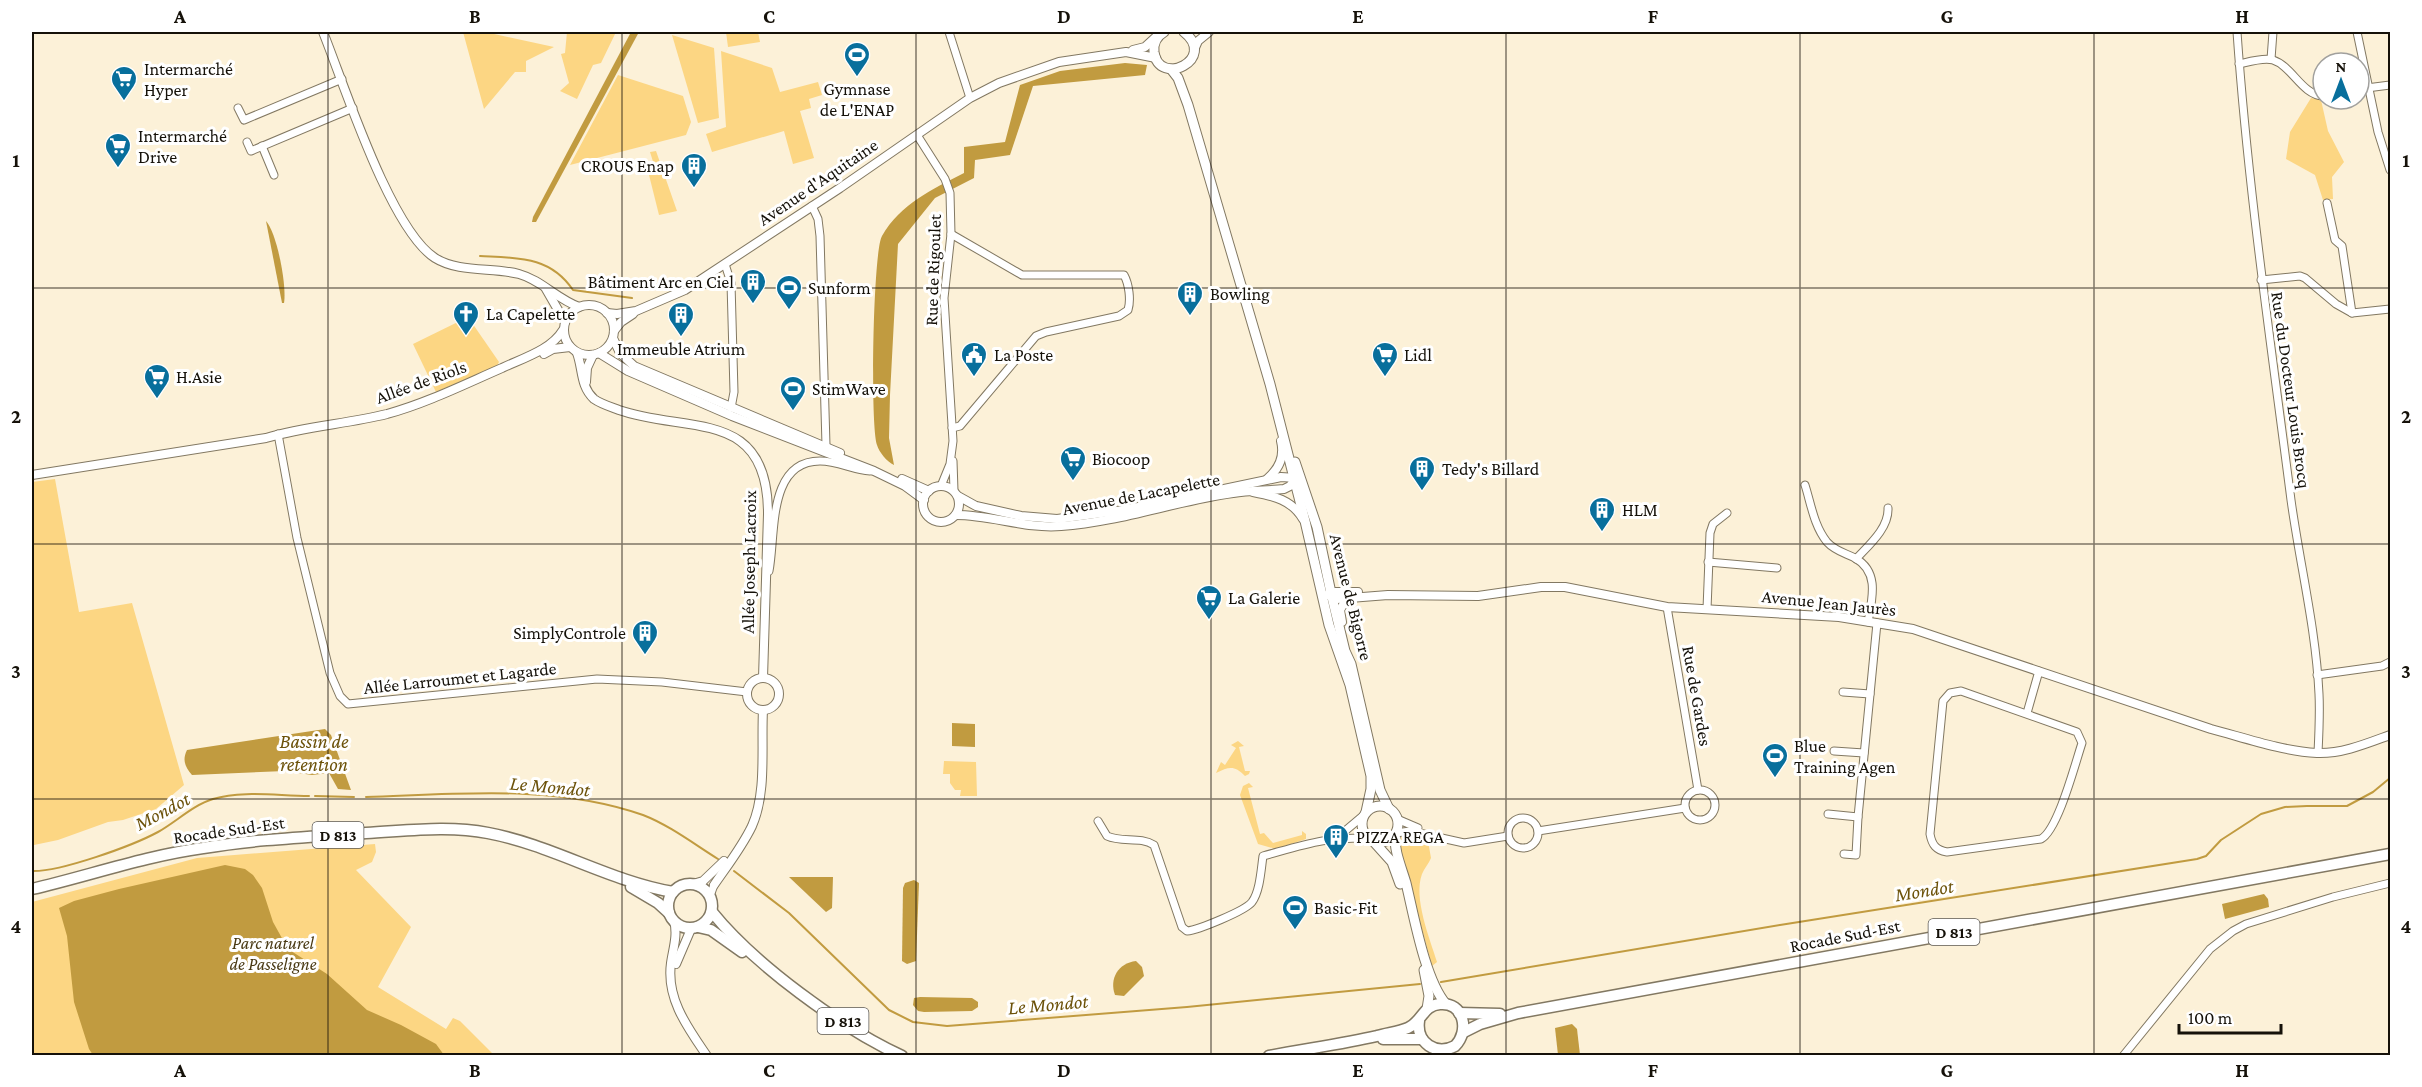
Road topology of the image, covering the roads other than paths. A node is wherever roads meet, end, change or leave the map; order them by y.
1 (323, 32) edge
2 (948, 32) edge
3 (1186, 32) edge
4 (1209, 32) edge
5 (2237, 32) edge
6 (2273, 32) edge
7 (2356, 32) edge
8 (1161, 33) edge
9 (1194, 50) junction
10 (2358, 51) edge
11 (1126, 52) junction
12 (1156, 58) junction
13 (2271, 59) junction
14 (2239, 64) junction
15 (1187, 65) junction
16 (1171, 69) junction
17 (342, 79) junction
18 (2391, 85) edge
19 (2371, 88) edge
20 (2311, 92) edge
21 (970, 98) junction
22 (1186, 99) junction
23 (238, 108) dead end
24 (353, 108) junction
25 (2371, 111) edge
26 (917, 135) junction
27 (248, 142) dead end
28 (262, 146) junction
29 (2391, 170) edge
30 (274, 175) dead end
31 (2327, 203) dead end
32 (812, 206) junction
33 (951, 234) junction
34 (725, 264) junction
35 (2261, 280) junction
36 (546, 288) junction
37 (579, 307) junction
38 (2391, 309) edge
39 (636, 311) junction
40 (607, 313) junction
41 (2352, 313) junction
42 (564, 326) junction
43 (613, 335) junction
44 (573, 350) junction
45 (596, 354) junction
46 (1267, 374) junction
47 (585, 388) junction
48 (731, 408) junction
49 (952, 428) junction
50 (278, 434) junction
51 (826, 446) junction
52 (952, 450) junction
53 (874, 471) junction
54 (32, 475) edge
55 (1295, 478) junction
56 (1266, 480) junction
57 (1805, 485) dead end
58 (941, 486) junction
59 (929, 491) junction
60 (1253, 492) junction
61 (956, 494) junction
62 (924, 500) junction
63 (1888, 508) dead end
64 (1726, 513) dead end
65 (956, 515) junction
66 (1306, 527) junction
67 (1856, 559) junction
68 (1708, 562) junction
69 (1777, 568) dead end
70 (1324, 570) junction
71 (766, 576) junction
72 (1357, 592) junction
73 (1388, 595) junction
74 (1328, 596) junction
75 (1347, 598) junction
76 (1667, 607) junction
77 (1707, 609) junction
78 (1873, 622) junction
79 (1350, 660) junction
80 (2391, 662) edge
81 (2039, 671) junction
82 (2317, 675) junction
83 (763, 678) junction
84 (747, 692) junction
85 (1843, 692) dead end
86 (1870, 694) junction
87 (763, 710) junction
88 (2027, 713) junction
89 (2391, 735) edge
90 (1834, 751) dead end
91 (1864, 753) junction
92 (2318, 753) junction
93 (1698, 790) junction
94 (1685, 808) junction
95 (1389, 809) junction
96 (1365, 814) junction
97 (1828, 814) dead end
98 (1858, 818) junction
99 (1397, 819) junction
100 (1098, 821) dead end
101 (1538, 831) junction
102 (1395, 833) junction
103 (746, 836) junction
104 (1508, 836) junction
105 (1440, 837) junction
106 (1332, 838) junction
107 (1372, 841) junction
108 (1844, 854) dead end
109 (2391, 854) edge
110 (588, 866) junction
111 (87, 875) junction
112 (2391, 883) edge
113 (32, 884) edge
114 (693, 884) junction
115 (32, 890) edge
116 (712, 890) junction
117 (673, 892) junction
118 (32, 895) edge
119 (712, 912) junction
120 (671, 917) junction
121 (694, 928) junction
122 (787, 982) junction
123 (672, 986) junction
124 (1446, 1004) junction
125 (1427, 1009) junction
126 (1460, 1012) junction
127 (1518, 1013) junction
128 (1419, 1021) junction
129 (1464, 1032) junction
130 (1422, 1039) junction
131 (1356, 1041) junction
132 (1455, 1051) edge
133 (1440, 1053) edge
134 (707, 1056) edge
135 (902, 1056) edge
136 (1269, 1056) edge
137 (2124, 1056) edge

1 - 17 street
2 - 21 street
3 - 9 main road
4 - 9 street
5 - 14 street, Rue du Docteur Louis Brocq
6 - 13 street
7 - 10 street
8 - 11 street
8 - 12 main road
9 - 15 main road
11 - 12 street, Avenue d'Aquitaine
11 - 21 street, Avenue d'Aquitaine
12 - 16 main road
13 - 14 street
13 - 20 street
14 - 35 street, Rue du Docteur Louis Brocq
15 - 16 main road
15 - 22 main road, Avenue de Bigorre
16 - 22 main road, Avenue de Bigorre
17 - 23 street
17 - 24 street
18 - 19 street
21 - 26 street, Avenue d'Aquitaine
22 - 46 main road, Avenue de Bigorre
24 - 28 street
24 - 36 street
25 - 29 street
26 - 32 street, Avenue d'Aquitaine
26 - 33 street, Rue de Rigoulet
27 - 28 street
28 - 30 street
31 - 41 street
32 - 34 street, Avenue d'Aquitaine
32 - 51 street
33 - 49 street, Rue de Rigoulet
33 - 49 street
34 - 39 street, Avenue d'Aquitaine
34 - 48 street
35 - 41 street
35 - 82 street, Rue du Docteur Louis Brocq
36 - 37 street
36 - 42 street
37 - 40 street
37 - 42 street
38 - 41 street
39 - 40 street, Avenue d'Aquitaine
39 - 43 street, Avenue d'Aquitaine
40 - 43 street
42 - 44 street
42 - 50 street, Allée de Riols
43 - 45 street
43 - 48 street
44 - 45 street
44 - 47 street
44 - 50 street, Allée de Riols
45 - 47 street
45 - 53 street, Avenue de Lacapelette
46 - 55 main road, Avenue de Bigorre
46 - 56 street
47 - 71 street, Allée Joseph Lacroix
48 - 51 street
49 - 52 street, Rue de Rigoulet
50 - 54 street, Allée de Riols
50 - 84 street, Allée Larroumet et Lagarde
51 - 59 street
52 - 58 street, Rue de Rigoulet
52 - 61 street
53 - 62 street, Avenue de Lacapelette
53 - 71 street
55 - 56 street, Avenue de Lacapelette
55 - 60 street, Avenue de Lacapelette
55 - 66 main road, Avenue de Bigorre
55 - 70 main road, Avenue de Bigorre
56 - 61 street, Avenue de Lacapelette
57 - 67 street
58 - 59 street
58 - 61 street, Avenue de Lacapelette
59 - 62 street
60 - 65 street, Avenue de Lacapelette
60 - 66 street
61 - 65 street
62 - 65 street, Avenue de Lacapelette
63 - 67 street
64 - 68 street
66 - 74 main road, Avenue de Bigorre
67 - 78 street
68 - 69 street
68 - 77 street
70 - 72 street
70 - 74 main road, Avenue de Bigorre
71 - 83 street, Allée Joseph Lacroix
72 - 73 street, Avenue Jean Jaurès
72 - 74 street, Avenue Jean Jaurès
73 - 75 street, Avenue Jean Jaurès
73 - 76 street, Avenue Jean Jaurès
74 - 75 street, Avenue Jean Jaurès
74 - 79 main road, Avenue de Bigorre
74 - 96 main road, Avenue de Bigorre
75 - 79 street
76 - 77 street, Avenue Jean Jaurès
76 - 93 street, Rue de Gardes
77 - 78 street, Avenue Jean Jaurès
78 - 81 street, Avenue Jean Jaurès
78 - 86 street
79 - 95 main road, Avenue de Bigorre
80 - 82 street
81 - 88 street
81 - 92 street, Avenue Jean Jaurès
82 - 92 street, Rue du Docteur Louis Brocq
83 - 84 street
83 - 87 street
84 - 87 street
85 - 86 street
86 - 91 street
87 - 103 street
88 - 88 street
89 - 92 street, Avenue Jean Jaurès
90 - 91 street
91 - 98 street
93 - 94 street
93 - 94 street
94 - 101 street
95 - 96 main road
95 - 99 main road
96 - 106 street
96 - 107 main road
97 - 98 street
98 - 108 street
99 - 102 main road
99 - 105 street
100 - 106 street
101 - 104 street
101 - 104 street
102 - 105 street
102 - 107 main road
102 - 124 main road
103 - 114 street
103 - 116 street
104 - 105 street
106 - 107 street
107 - 125 main road
109 - 127 main road, Rocade Sud-Est / D 813
110 - 111 main road, Rocade Sud-Est / D 813
110 - 117 main road, Rocade Sud-Est / D 813
110 - 120 main road, Rocade Sud-Est / D 813
111 - 113 main road, Rocade Sud-Est / D 813
111 - 115 main road, Rocade Sud-Est / D 813
111 - 118 main road, D 813
112 - 137 street
114 - 116 main road
114 - 117 main road
116 - 119 main road
117 - 120 main road
119 - 121 main road
119 - 122 main road, D 813
120 - 121 main road
120 - 123 street
121 - 122 main road, D 813
121 - 123 street
122 - 135 main road, D 813
123 - 134 street
124 - 125 main road
124 - 126 main road
125 - 128 main road
126 - 127 main road, Rocade Sud-Est / D 813
126 - 129 main road
127 - 129 main road, Rocade Sud-Est / D 813
128 - 130 main road
128 - 131 main road
129 - 132 main road
130 - 131 main road
130 - 133 main road
131 - 136 main road
132 - 133 main road

